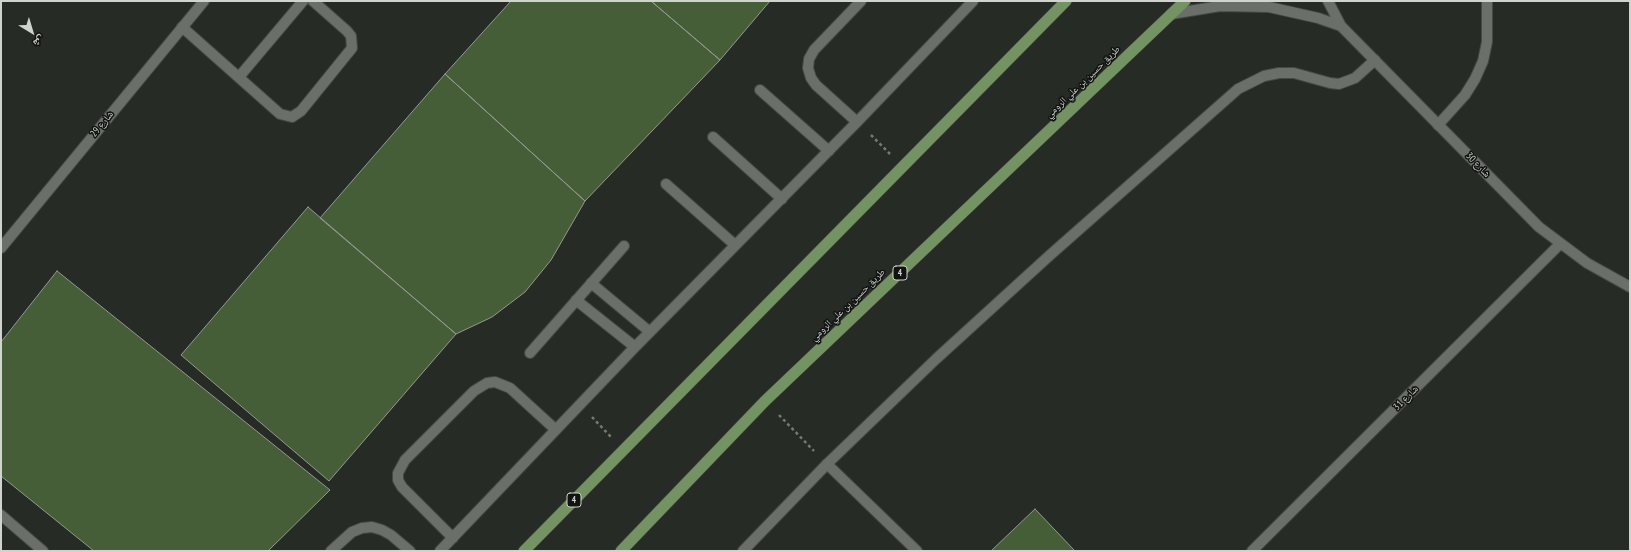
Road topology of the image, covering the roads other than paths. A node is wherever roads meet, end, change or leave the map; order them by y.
1 (204, 1) edge
2 (303, 1) edge
3 (313, 1) edge
4 (861, 1) edge
5 (972, 1) edge
6 (1066, 1) edge
7 (1185, 1) edge
8 (1328, 1) edge
9 (1487, 1) edge
10 (1171, 14) junction
11 (1341, 26) junction
12 (182, 27) junction
13 (1375, 60) junction
14 (239, 78) junction
15 (760, 90) dead end
16 (857, 122) junction
17 (1438, 124) junction
18 (713, 137) dead end
19 (829, 151) junction
20 (666, 184) dead end
21 (782, 198) junction
22 (1560, 244) junction
23 (735, 245) junction
24 (624, 246) dead end
25 (1, 248) edge
26 (591, 283) junction
27 (1630, 287) edge
28 (576, 300) junction
29 (650, 332) junction
30 (635, 347) junction
31 (530, 352) dead end
32 (556, 430) junction
33 (827, 464) junction
34 (1, 514) edge
35 (454, 538) junction
36 (43, 551) edge
37 (331, 551) edge
38 (410, 551) edge
39 (440, 551) edge
40 (524, 551) edge
41 (621, 551) edge
42 (743, 551) edge
43 (917, 551) edge
44 (1252, 551) edge

1 - 12 street, شارع 29
2 - 14 street
3 - 14 street
4 - 16 street
5 - 16 street
6 - 40 highway, 4
7 - 10 highway, طريق حسين بن علي الرومي / 4
8 - 11 street, شارع 30
9 - 17 street
10 - 11 street, شارع 30
10 - 41 highway, طريق حسين بن علي الرومي / 4
11 - 13 street, شارع 30
12 - 14 street
12 - 25 street, شارع 29
13 - 17 street, شارع 30
13 - 33 street
15 - 19 street
16 - 19 street
17 - 22 street, شارع 30
18 - 21 street
19 - 21 street
20 - 23 street
21 - 23 street
22 - 27 street, شارع 30
22 - 44 street, شارع 31
23 - 29 street
24 - 26 street
26 - 28 street
26 - 29 street
28 - 30 street
28 - 31 street
29 - 30 street
30 - 32 street
32 - 35 street
32 - 35 street
33 - 42 street
33 - 43 street
34 - 36 street
35 - 39 street
37 - 38 street

